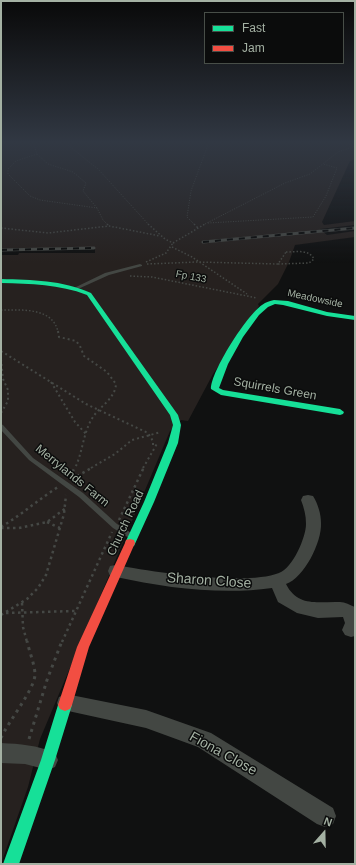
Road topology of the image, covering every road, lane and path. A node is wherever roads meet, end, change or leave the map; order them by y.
1 (15, 182) edge
2 (85, 182) edge
3 (110, 182) edge
4 (194, 182) edge
5 (287, 182) edge
6 (331, 182) edge
7 (97, 208) junction
8 (207, 223) junction
9 (109, 226) junction
10 (1, 228) edge
11 (198, 228) junction
12 (160, 236) junction
13 (174, 243) junction
14 (172, 247) junction
15 (197, 262) junction
16 (278, 264) junction
17 (140, 265) junction
18 (107, 274) junction
19 (1, 281) edge
20 (76, 288) junction
21 (249, 295) junction
22 (271, 302) junction
23 (1, 310) edge
24 (355, 318) edge
25 (1, 351) edge
26 (1, 359) edge
27 (51, 382) junction
28 (99, 409) junction
29 (340, 412) dead end
30 (1, 413) edge
31 (177, 425) junction
32 (1, 426) edge
33 (168, 431) junction
34 (86, 434) junction
35 (149, 435) junction
36 (153, 448) junction
37 (66, 484) junction
38 (308, 500) dead end
39 (67, 508) junction
40 (47, 522) junction
41 (115, 526) junction
42 (1, 528) edge
43 (61, 529) junction
44 (133, 537) junction
45 (116, 571) junction
46 (276, 580) junction
47 (22, 604) junction
48 (75, 611) junction
49 (22, 612) junction
50 (5, 613) junction
51 (1, 615) edge
52 (351, 630) dead end
53 (66, 703) junction
54 (1, 738) edge
55 (1, 753) edge
56 (24, 754) junction
57 (48, 760) junction
58 (325, 816) dead end
59 (11, 864) edge

1 - 7 path
2 - 7 path
3 - 12 path
4 - 11 path
5 - 8 path
6 - 8 path
7 - 9 path
8 - 11 path
9 - 10 path
9 - 12 path
11 - 13 path
12 - 13 path
13 - 14 path
14 - 15 path
14 - 17 path
15 - 16 path
15 - 17 path
15 - 21 path
16 - 16 path
17 - 18 lane
18 - 20 lane
18 - 21 path, Fp 133
19 - 20 street
20 - 31 street
21 - 22 path, Fp 133
22 - 24 street, Meadowside
22 - 29 street, Squirrels Green
23 - 28 path
25 - 27 path
26 - 30 path
27 - 28 path
27 - 34 path
28 - 34 path
28 - 35 path
31 - 33 path
31 - 44 street, Church Road
32 - 37 lane, Merrylands Farm
33 - 35 path
33 - 36 path
34 - 35 path
35 - 36 path
36 - 41 path
37 - 39 path
37 - 41 lane, Merrylands Farm
37 - 42 path
38 - 46 street, Sharon Close
39 - 40 path
39 - 43 path
40 - 42 path
40 - 43 path
41 - 44 lane, Merrylands Farm
41 - 48 path
43 - 47 path
44 - 45 street, Church Road
45 - 46 street, Sharon Close
45 - 53 street, Church Road
46 - 52 street
47 - 49 path
47 - 50 path
48 - 49 path
48 - 56 path
49 - 50 path
49 - 54 path
50 - 51 path
53 - 57 street, Church Road
53 - 58 street, Fiona Close
55 - 56 street
56 - 57 street
57 - 59 street, Church Road

